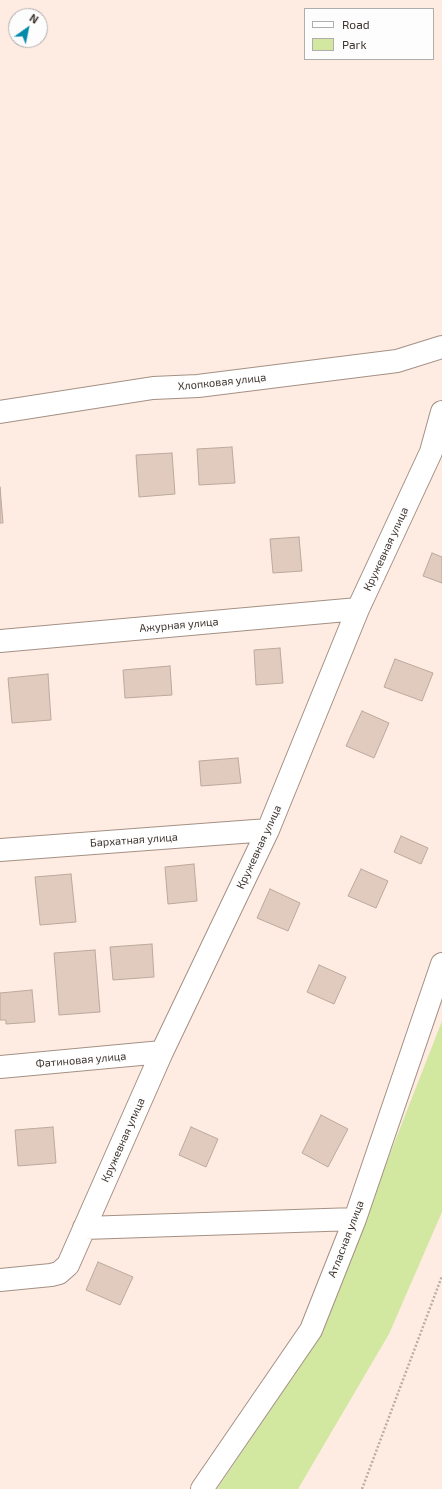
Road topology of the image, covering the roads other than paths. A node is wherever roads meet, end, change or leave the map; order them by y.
1 (442, 347) edge
2 (0, 412) edge
3 (442, 412) edge
4 (358, 609) junction
5 (0, 641) edge
6 (268, 830) junction
7 (0, 850) edge
8 (442, 964) edge
9 (162, 1052) junction
10 (0, 1067) edge
11 (355, 1219) junction
12 (84, 1228) junction
13 (0, 1280) edge
14 (202, 1489) edge

1 - 2 street, Хлопковая улица
3 - 4 street, Кружевная улица
4 - 5 street, Ажурная улица
4 - 6 street, Кружевная улица
6 - 7 street, Бархатная улица
6 - 9 street, Кружевная улица
8 - 11 street, Атласная улица
9 - 10 street, Фатиновая улица
9 - 12 street, Кружевная улица
11 - 12 street
11 - 14 street, Атласная улица
12 - 13 street, Кружевная улица

